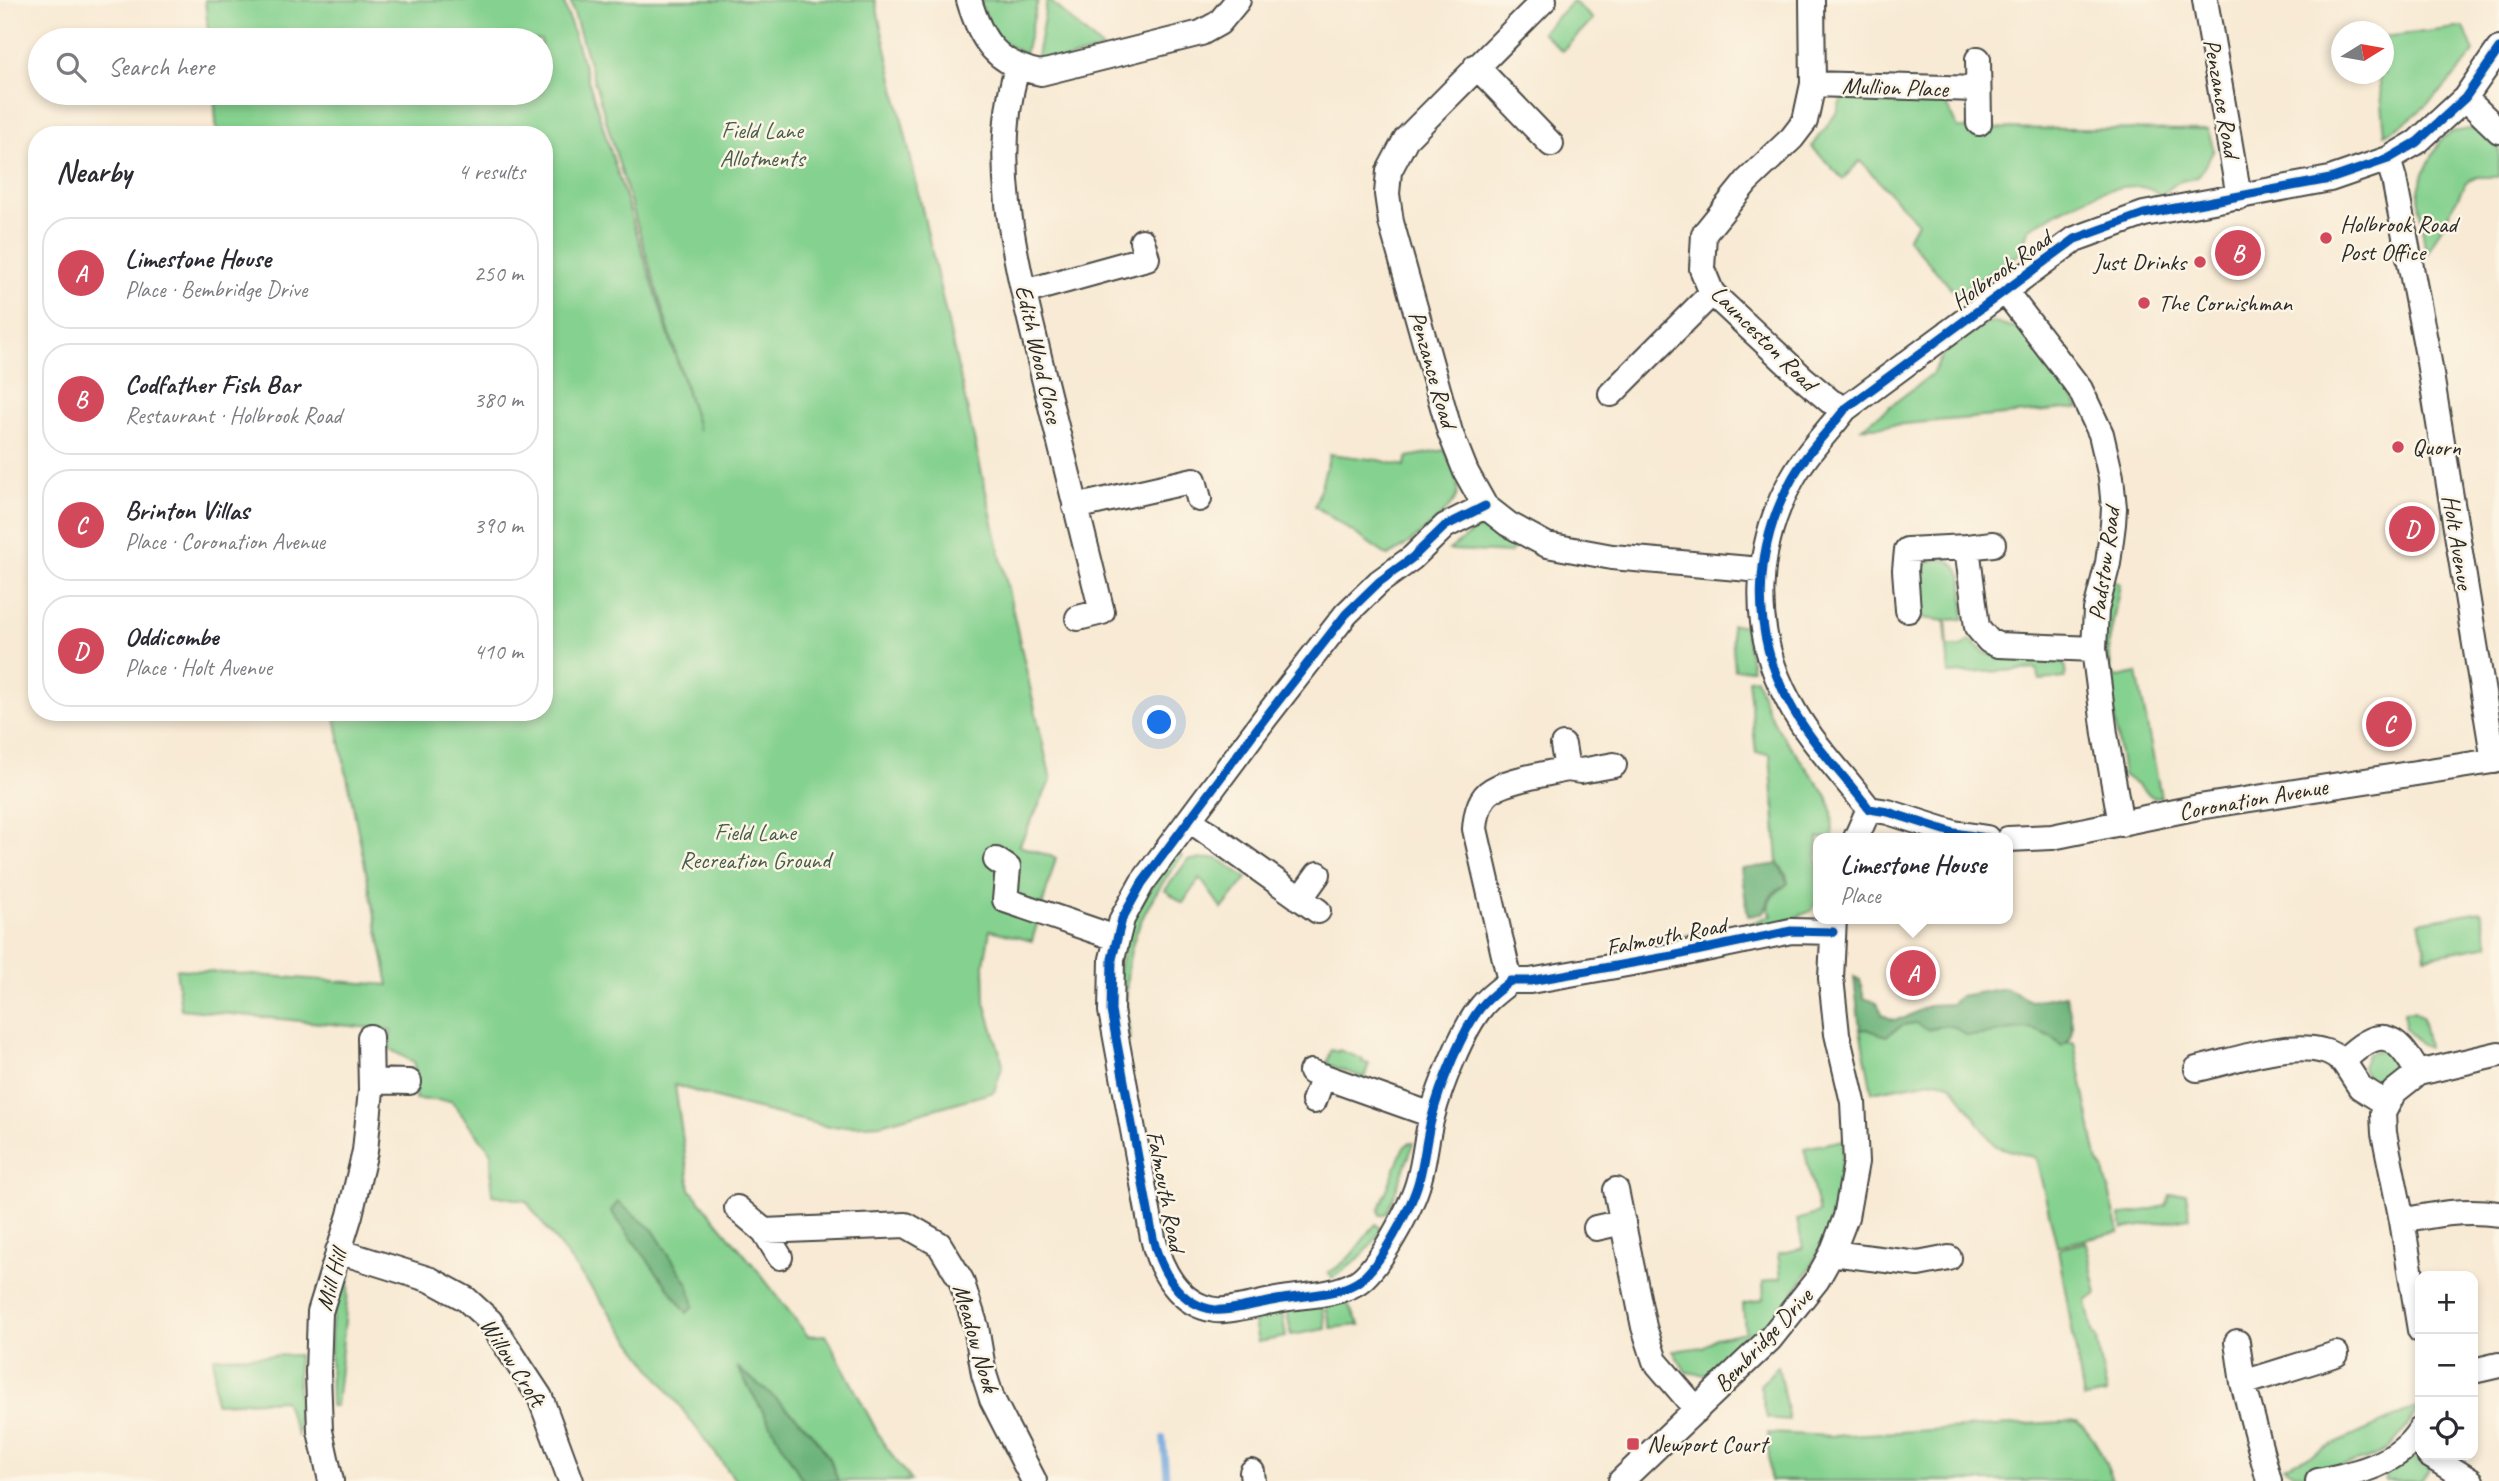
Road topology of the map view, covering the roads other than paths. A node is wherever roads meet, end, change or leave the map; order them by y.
1 (970, 0) edge
2 (1238, 0) edge
3 (1544, 0) edge
4 (1812, 0) edge
5 (2205, 0) edge
6 (2499, 49) edge
7 (1978, 59) dead end
8 (1476, 66) junction
9 (1017, 68) junction
10 (1813, 84) junction
11 (1978, 89) junction
12 (2465, 98) junction
13 (1979, 123) dead end
14 (2499, 131) edge
15 (1551, 144) dead end
16 (2388, 159) junction
17 (2239, 197) junction
18 (1142, 241) dead end
19 (2005, 291) junction
20 (1024, 292) junction
21 (1712, 293) junction
22 (1611, 394) dead end
23 (1845, 410) junction
24 (1199, 499) dead end
25 (1485, 506) junction
26 (1075, 507) junction
27 (1993, 544) dead end
28 (1967, 547) junction
29 (1761, 570) junction
30 (1908, 610) dead end
31 (1078, 618) dead end
32 (2094, 649) junction
33 (2496, 760) edge
34 (1614, 765) dead end
35 (1870, 809) junction
36 (1191, 820) junction
37 (2121, 824) junction
38 (1858, 833) edge
39 (1954, 833) edge
40 (2013, 839) edge
41 (996, 860) dead end
42 (1318, 874) dead end
43 (1834, 925) edge
44 (1116, 938) junction
45 (1510, 981) junction
46 (370, 1037) dead end
47 (2499, 1054) edge
48 (2343, 1061) junction
49 (2197, 1069) dead end
50 (2417, 1073) junction
51 (371, 1081) junction
52 (409, 1082) dead end
53 (1314, 1101) dead end
54 (2387, 1104) junction
55 (1432, 1115) junction
56 (1616, 1190) dead end
57 (737, 1208) dead end
58 (2499, 1214) edge
59 (2402, 1221) junction
60 (1623, 1222) junction
61 (1596, 1228) dead end
62 (764, 1231) junction
63 (338, 1251) junction
64 (1832, 1253) junction
65 (780, 1256) dead end
66 (1949, 1258) dead end
67 (2415, 1300) edge
68 (2237, 1342) dead end
69 (2336, 1354) dead end
70 (2499, 1365) edge
71 (2478, 1370) edge
72 (2243, 1382) junction
73 (1697, 1410) junction
74 (2415, 1446) edge
75 (2442, 1460) edge
76 (331, 1481) edge
77 (571, 1481) edge
78 (1034, 1481) edge
79 (1621, 1481) edge
80 (2269, 1481) edge
81 (2318, 1481) edge
82 (2471, 1481) edge

1 - 9 street
2 - 9 street
3 - 8 street, Penzance Road
4 - 10 street, Launceston Road
5 - 17 street, Penzance Road
6 - 12 street, Holbrook Road
7 - 11 street, Mullion Place
8 - 15 street
8 - 25 street, Penzance Road
9 - 20 street, Edith Wood Close
10 - 11 street, Mullion Place
10 - 21 street, Launceston Road
11 - 13 street, Mullion Place
12 - 14 street
12 - 16 street, Holbrook Road
16 - 17 street, Holbrook Road
16 - 33 street, Holt Avenue
17 - 19 street, Holbrook Road
18 - 20 street
19 - 23 street, Holbrook Road
19 - 32 street, Padstow Road
20 - 26 street, Edith Wood Close
21 - 22 street
21 - 23 street, Launceston Road
23 - 29 street, Holbrook Road
24 - 26 street
25 - 29 street, Penzance Road
25 - 36 street, Falmouth Road
26 - 31 street, Edith Wood Close
27 - 28 street
28 - 30 street
28 - 32 street
29 - 35 street
32 - 37 street, Padstow Road
33 - 37 street, Coronation Avenue
34 - 45 street
35 - 38 street
35 - 39 street
36 - 42 street
36 - 44 street, Falmouth Road
37 - 40 street, Coronation Avenue
41 - 44 street
43 - 45 street, Falmouth Road
43 - 64 street, Bembridge Drive
44 - 55 street, Falmouth Road
45 - 55 street, Falmouth Road
46 - 51 street, Mill Hill
47 - 50 street
48 - 49 street
48 - 50 street
48 - 54 street
50 - 54 street
51 - 52 street
51 - 63 street, Mill Hill
53 - 55 street
54 - 59 street
56 - 60 street
57 - 62 street
58 - 59 street
59 - 67 street
60 - 61 street
60 - 73 street
62 - 65 street
62 - 78 street, Meadow Nook
63 - 76 street, Mill Hill
63 - 77 street, Willow Croft
64 - 66 street
64 - 73 street, Bembridge Drive
68 - 72 street
69 - 72 street
70 - 71 street
72 - 80 street
73 - 79 street, Bembridge Drive
74 - 81 street
75 - 82 street

